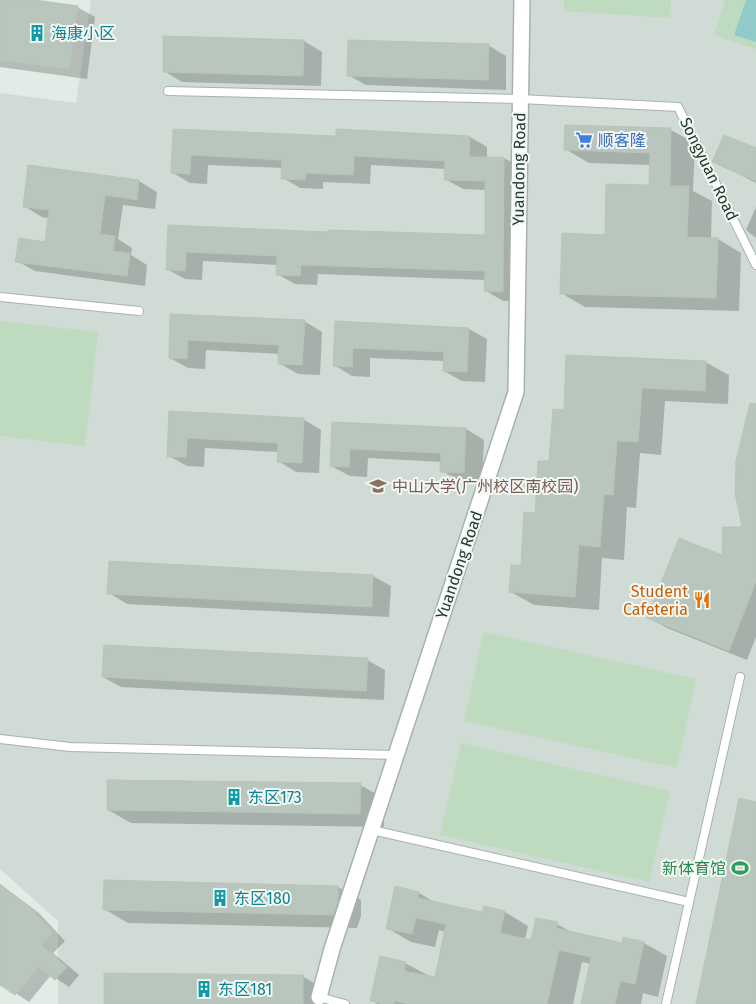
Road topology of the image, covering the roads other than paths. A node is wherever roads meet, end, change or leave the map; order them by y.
1 (522, 0) edge
2 (168, 91) dead end
3 (520, 100) junction
4 (756, 265) edge
5 (0, 297) edge
6 (138, 311) dead end
7 (740, 677) dead end
8 (0, 738) edge
9 (396, 755) junction
10 (372, 830) junction
11 (689, 902) junction
12 (319, 997) joint
13 (345, 1004) edge
14 (666, 1004) edge

1 - 3 street, Yuandong Road
2 - 3 lane
3 - 4 lane, Songyuan Road
3 - 9 street, Yuandong Road
5 - 6 lane
7 - 11 lane
8 - 9 lane
9 - 10 street, Yuandong Road
10 - 11 lane
10 - 12 street, Yuandong Road
11 - 14 lane
12 - 13 lane

